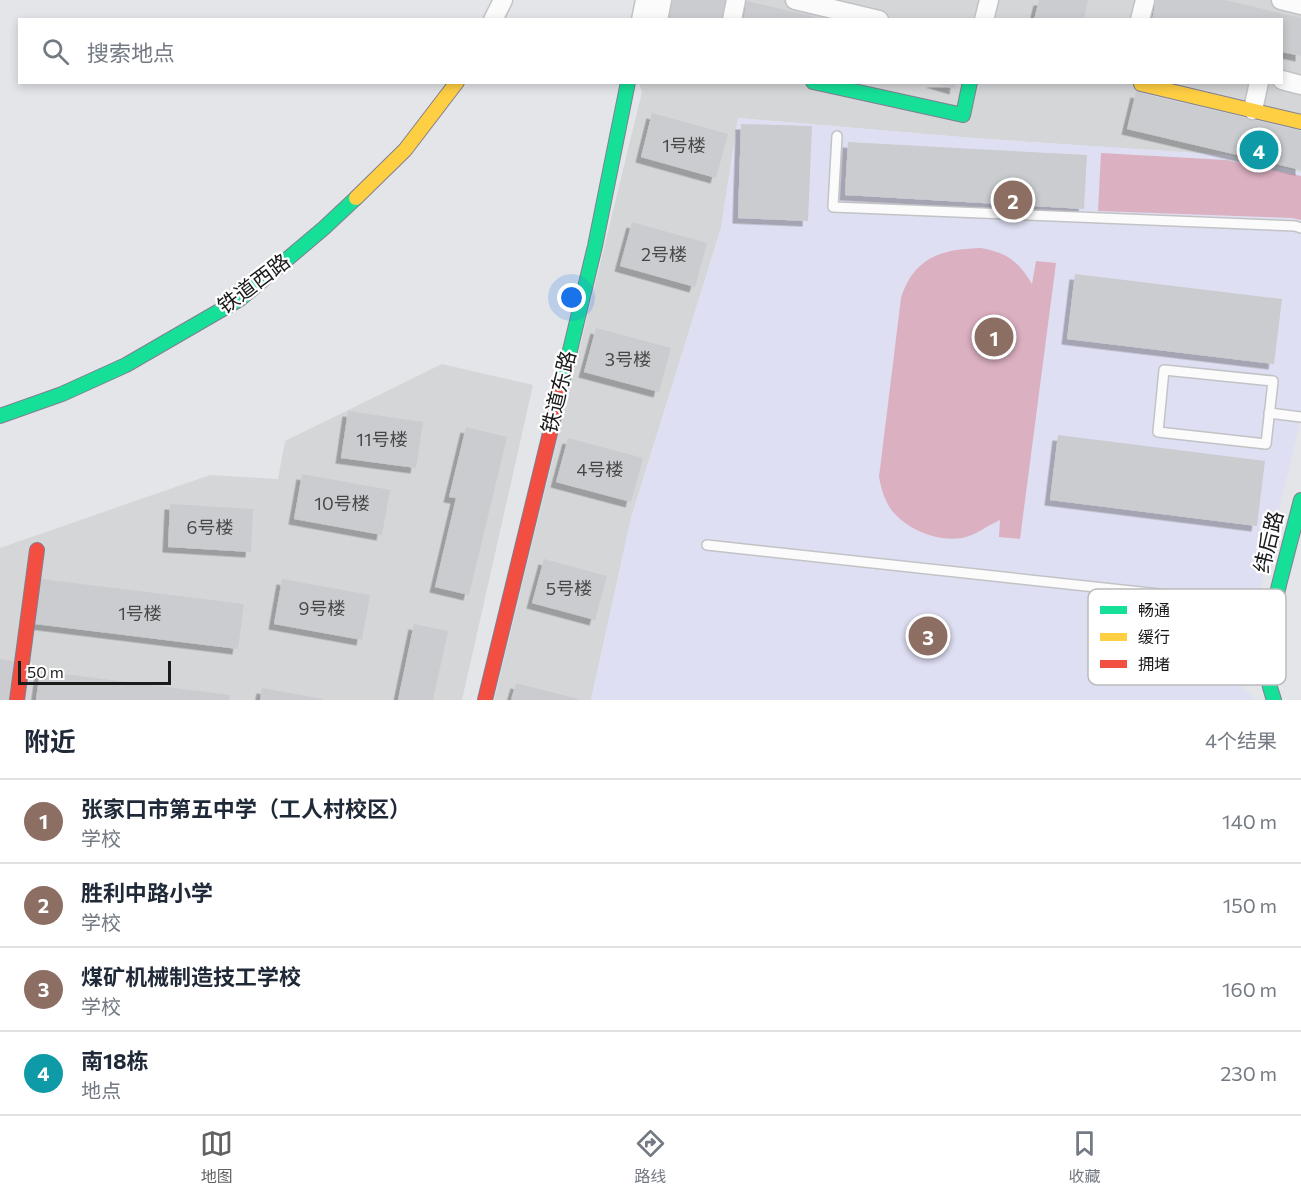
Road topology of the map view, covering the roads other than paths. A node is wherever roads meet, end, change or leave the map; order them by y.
1 (503, 0) edge
2 (645, 0) edge
3 (662, 0) edge
4 (736, 0) edge
5 (795, 0) edge
6 (989, 0) edge
7 (1145, 0) edge
8 (1281, 0) edge
9 (1301, 5) edge
10 (494, 18) edge
11 (641, 18) edge
12 (658, 18) edge
13 (732, 18) edge
14 (871, 18) edge
15 (984, 18) edge
16 (1140, 18) edge
17 (1283, 80) edge
18 (455, 84) edge
19 (628, 84) edge
20 (822, 84) edge
21 (970, 84) edge
22 (1141, 84) edge
23 (1259, 84) edge
24 (1301, 85) edge
25 (1253, 110) junction
26 (1301, 122) edge
27 (837, 136) dead end
28 (1301, 228) edge
29 (1269, 413) junction
30 (0, 416) edge
31 (1301, 417) edge
32 (1301, 500) edge
33 (707, 545) dead end
34 (37, 550) dead end
35 (1116, 589) edge
36 (1278, 589) edge
37 (1269, 685) edge
38 (17, 700) edge
39 (484, 700) edge
40 (1274, 700) edge

1 - 10 street
2 - 11 street
3 - 12 street
4 - 13 street
5 - 14 street
6 - 15 street
7 - 16 street
8 - 9 street
17 - 24 street
18 - 30 street, 铁道西路
19 - 39 street, 铁道东路
20 - 21 street
22 - 25 street
23 - 25 street
25 - 26 street
27 - 28 lane
29 - 29 lane
29 - 31 lane
32 - 36 street, 纬后路
33 - 35 lane
34 - 38 street
37 - 40 street, 纬后路

